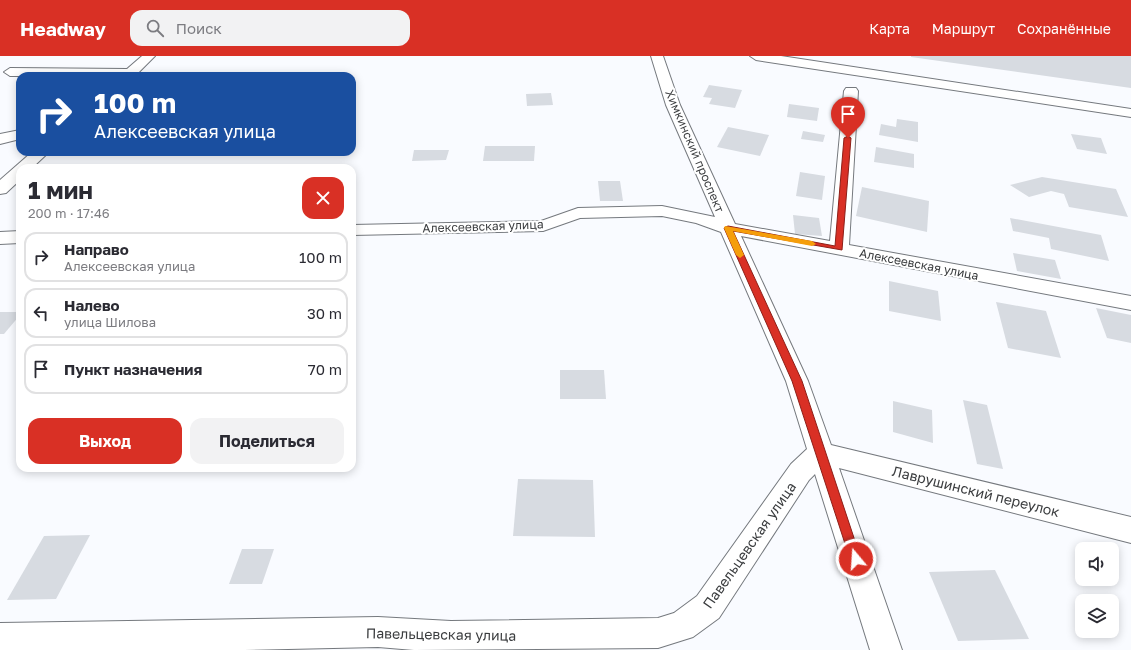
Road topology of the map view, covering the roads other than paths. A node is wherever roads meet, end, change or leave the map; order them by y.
1 (149, 56) edge
2 (657, 56) edge
3 (756, 56) edge
4 (10, 72) dead end
5 (16, 72) edge
6 (130, 72) edge
7 (851, 91) dead end
8 (1131, 113) edge
9 (16, 135) edge
10 (0, 139) edge
11 (36, 156) edge
12 (28, 164) edge
13 (16, 175) edge
14 (0, 189) edge
15 (728, 228) junction
16 (356, 230) edge
17 (16, 237) edge
18 (0, 238) edge
19 (839, 249) junction
20 (1131, 303) edge
21 (820, 453) junction
22 (1131, 530) edge
23 (0, 640) edge
24 (450, 644) edge
25 (886, 650) edge

1 - 6 street
2 - 15 street, Химкинский проспект
3 - 8 street
4 - 5 street
7 - 19 street
9 - 10 street
11 - 12 street
13 - 14 street
15 - 16 street, Алексеевская улица
15 - 19 street, Алексеевская улица
15 - 21 street, Химкинский проспект
17 - 18 street
19 - 20 street, Алексеевская улица
21 - 22 street, Лаврушинский переулок
21 - 24 street, Павельцевская улица
21 - 25 street, Химкинский проспект
23 - 24 street, Павельцевская улица

